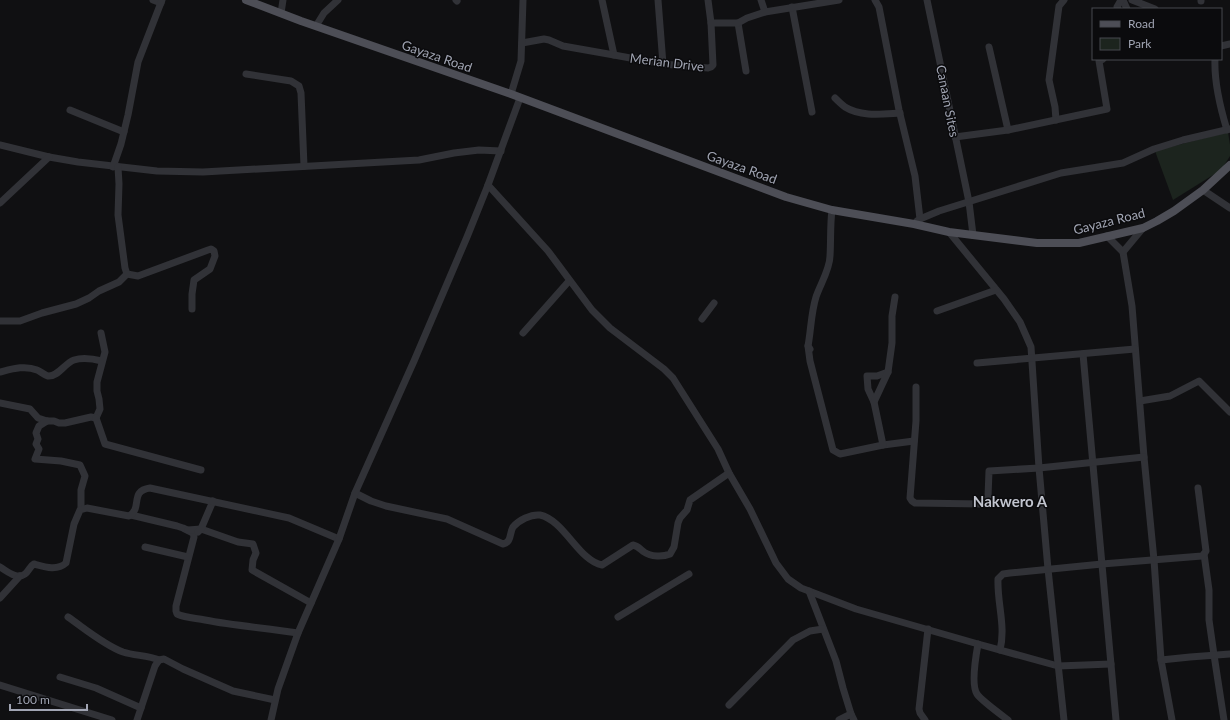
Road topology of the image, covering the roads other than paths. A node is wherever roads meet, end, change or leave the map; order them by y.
1 (153, 0) edge
2 (246, 0) edge
3 (283, 0) edge
4 (338, 0) edge
5 (523, 0) edge
6 (602, 0) edge
7 (658, 0) edge
8 (708, 0) edge
9 (761, 0) edge
10 (839, 0) edge
11 (875, 0) edge
12 (927, 0) edge
13 (1054, 0) edge
14 (1064, 0) edge
15 (1132, 0) edge
16 (162, 2) edge
17 (1059, 6) junction
18 (792, 8) junction
19 (1152, 8) edge
20 (765, 12) junction
21 (281, 13) junction
22 (711, 23) junction
23 (738, 23) junction
24 (316, 26) junction
25 (522, 43) junction
26 (989, 48) dead end
27 (614, 55) junction
28 (1101, 60) edge
29 (1215, 60) edge
30 (663, 64) junction
31 (746, 71) dead end
32 (246, 74) dead end
33 (511, 94) junction
34 (520, 98) junction
35 (835, 98) dead end
36 (70, 110) dead end
37 (812, 112) dead end
38 (900, 113) junction
39 (1056, 120) junction
40 (1008, 130) junction
41 (1228, 130) edge
42 (124, 132) junction
43 (955, 137) junction
44 (0, 145) edge
45 (501, 151) junction
46 (49, 157) junction
47 (1230, 165) edge
48 (304, 166) junction
49 (116, 167) junction
50 (488, 185) junction
51 (1203, 190) junction
52 (969, 202) junction
53 (0, 203) edge
54 (1230, 208) edge
55 (832, 210) junction
56 (917, 221) junction
57 (1143, 228) junction
58 (949, 232) junction
59 (973, 235) junction
60 (1107, 236) junction
61 (1124, 252) junction
62 (127, 274) junction
63 (569, 281) junction
64 (996, 290) junction
65 (895, 297) dead end
66 (714, 303) dead end
67 (192, 309) dead end
68 (937, 310) dead end
69 (702, 319) dead end
70 (0, 321) edge
71 (523, 332) dead end
72 (101, 333) dead end
73 (1134, 349) junction
74 (1083, 354) junction
75 (1031, 359) junction
76 (102, 361) junction
77 (977, 363) dead end
78 (0, 372) edge
79 (888, 372) junction
80 (916, 387) dead end
81 (1140, 401) junction
82 (874, 402) junction
83 (0, 403) edge
84 (1230, 412) edge
85 (96, 418) junction
86 (47, 421) junction
87 (914, 441) junction
88 (883, 445) junction
89 (1144, 457) junction
90 (1093, 462) junction
91 (1039, 468) junction
92 (201, 470) dead end
93 (729, 473) junction
94 (1198, 488) dead end
95 (355, 493) junction
96 (213, 501) junction
97 (81, 509) junction
98 (131, 515) junction
99 (201, 529) junction
100 (188, 530) junction
101 (194, 536) junction
102 (338, 539) junction
103 (146, 547) dead end
104 (1204, 554) junction
105 (188, 557) junction
106 (1154, 560) junction
107 (1102, 564) junction
108 (0, 567) edge
109 (1048, 569) junction
110 (689, 574) dead end
111 (20, 576) junction
112 (810, 591) junction
113 (0, 598) edge
114 (311, 603) junction
115 (68, 617) dead end
116 (618, 617) dead end
117 (823, 629) junction
118 (928, 629) junction
119 (298, 633) junction
120 (978, 644) junction
121 (1000, 650) junction
122 (1230, 654) edge
123 (1214, 655) junction
124 (159, 660) junction
125 (1161, 660) junction
126 (1111, 664) junction
127 (1058, 666) junction
128 (60, 677) dead end
129 (0, 686) edge
130 (275, 700) junction
131 (730, 705) dead end
132 (141, 708) junction
133 (853, 717) edge
134 (112, 720) edge
135 (137, 720) edge
136 (271, 720) edge
137 (839, 720) edge
138 (925, 720) edge
139 (1008, 720) edge
140 (1064, 720) edge
141 (1116, 720) edge
142 (1172, 720) edge
143 (1224, 720) edge

1 - 16 street
2 - 21 main road, Gayaza Road
3 - 21 street
4 - 24 street
5 - 25 street
6 - 27 street
7 - 30 street
8 - 22 street
9 - 20 street
10 - 18 street
11 - 38 street
12 - 43 street, Canaan Sites
13 - 17 street
14 - 17 street
15 - 19 street
16 - 42 street
17 - 39 street
18 - 20 street
18 - 37 street
20 - 23 street
21 - 24 main road, Gayaza Road
22 - 23 street
22 - 30 street, Merian Drive
23 - 31 street
24 - 33 main road, Gayaza Road
25 - 27 street, Merian Drive
25 - 33 street
26 - 40 street
27 - 30 street, Merian Drive
28 - 39 street
29 - 41 street
32 - 48 street
33 - 34 main road, Gayaza Road
34 - 45 street
34 - 55 main road, Gayaza Road
35 - 38 street
36 - 42 street
38 - 56 street
39 - 40 street
40 - 43 street
41 - 52 street
42 - 49 street
43 - 52 street, Canaan Sites
44 - 46 street
45 - 48 street
45 - 50 street
46 - 49 street
46 - 53 street
47 - 51 main road, Gayaza Road
48 - 49 street
49 - 62 street
50 - 63 street
50 - 95 street
51 - 54 street
51 - 57 main road, Gayaza Road
52 - 56 street
52 - 59 street, Canaan Sites
55 - 56 main road, Gayaza Road
55 - 88 street
56 - 58 main road, Gayaza Road
57 - 60 main road, Gayaza Road
57 - 61 street
58 - 59 main road, Gayaza Road
58 - 64 street
59 - 60 main road, Gayaza Road
60 - 61 street
61 - 73 street
62 - 67 street
62 - 70 street
63 - 71 street
63 - 93 street
64 - 68 street
64 - 75 street
65 - 79 street
66 - 69 street
72 - 76 street
73 - 74 street
73 - 81 street
74 - 75 street
74 - 90 street
75 - 77 street
75 - 91 street
76 - 78 street
76 - 85 street
79 - 82 street
79 - 82 street
80 - 87 street
81 - 84 street
81 - 89 street
82 - 88 street
83 - 86 street
85 - 86 street
85 - 92 street
86 - 97 street
87 - 88 street
87 - 91 street
89 - 90 street
89 - 106 street
90 - 91 street
90 - 107 street
91 - 109 street
93 - 95 street
93 - 112 street
94 - 104 street
95 - 102 street
96 - 98 street
96 - 99 street
96 - 102 street
97 - 98 street
97 - 111 street
98 - 100 street
99 - 100 street
99 - 101 street
99 - 114 street
100 - 101 street
101 - 105 street
102 - 114 street
103 - 105 street
104 - 106 street
104 - 123 street
105 - 119 street
106 - 107 street
106 - 125 street
107 - 109 street
107 - 126 street
108 - 111 street
109 - 121 street
109 - 127 street
110 - 116 street
111 - 113 street
112 - 117 street
112 - 118 street
114 - 119 street
115 - 124 street
117 - 131 street
117 - 133 street
118 - 120 street
118 - 138 street
119 - 130 street
120 - 121 street
120 - 139 street
121 - 127 street
122 - 123 street
123 - 125 street
123 - 143 street
124 - 130 street
124 - 132 street
125 - 142 street
126 - 127 street
126 - 141 street
127 - 140 street
128 - 132 street
129 - 134 street
130 - 136 street
132 - 135 street
133 - 137 street

